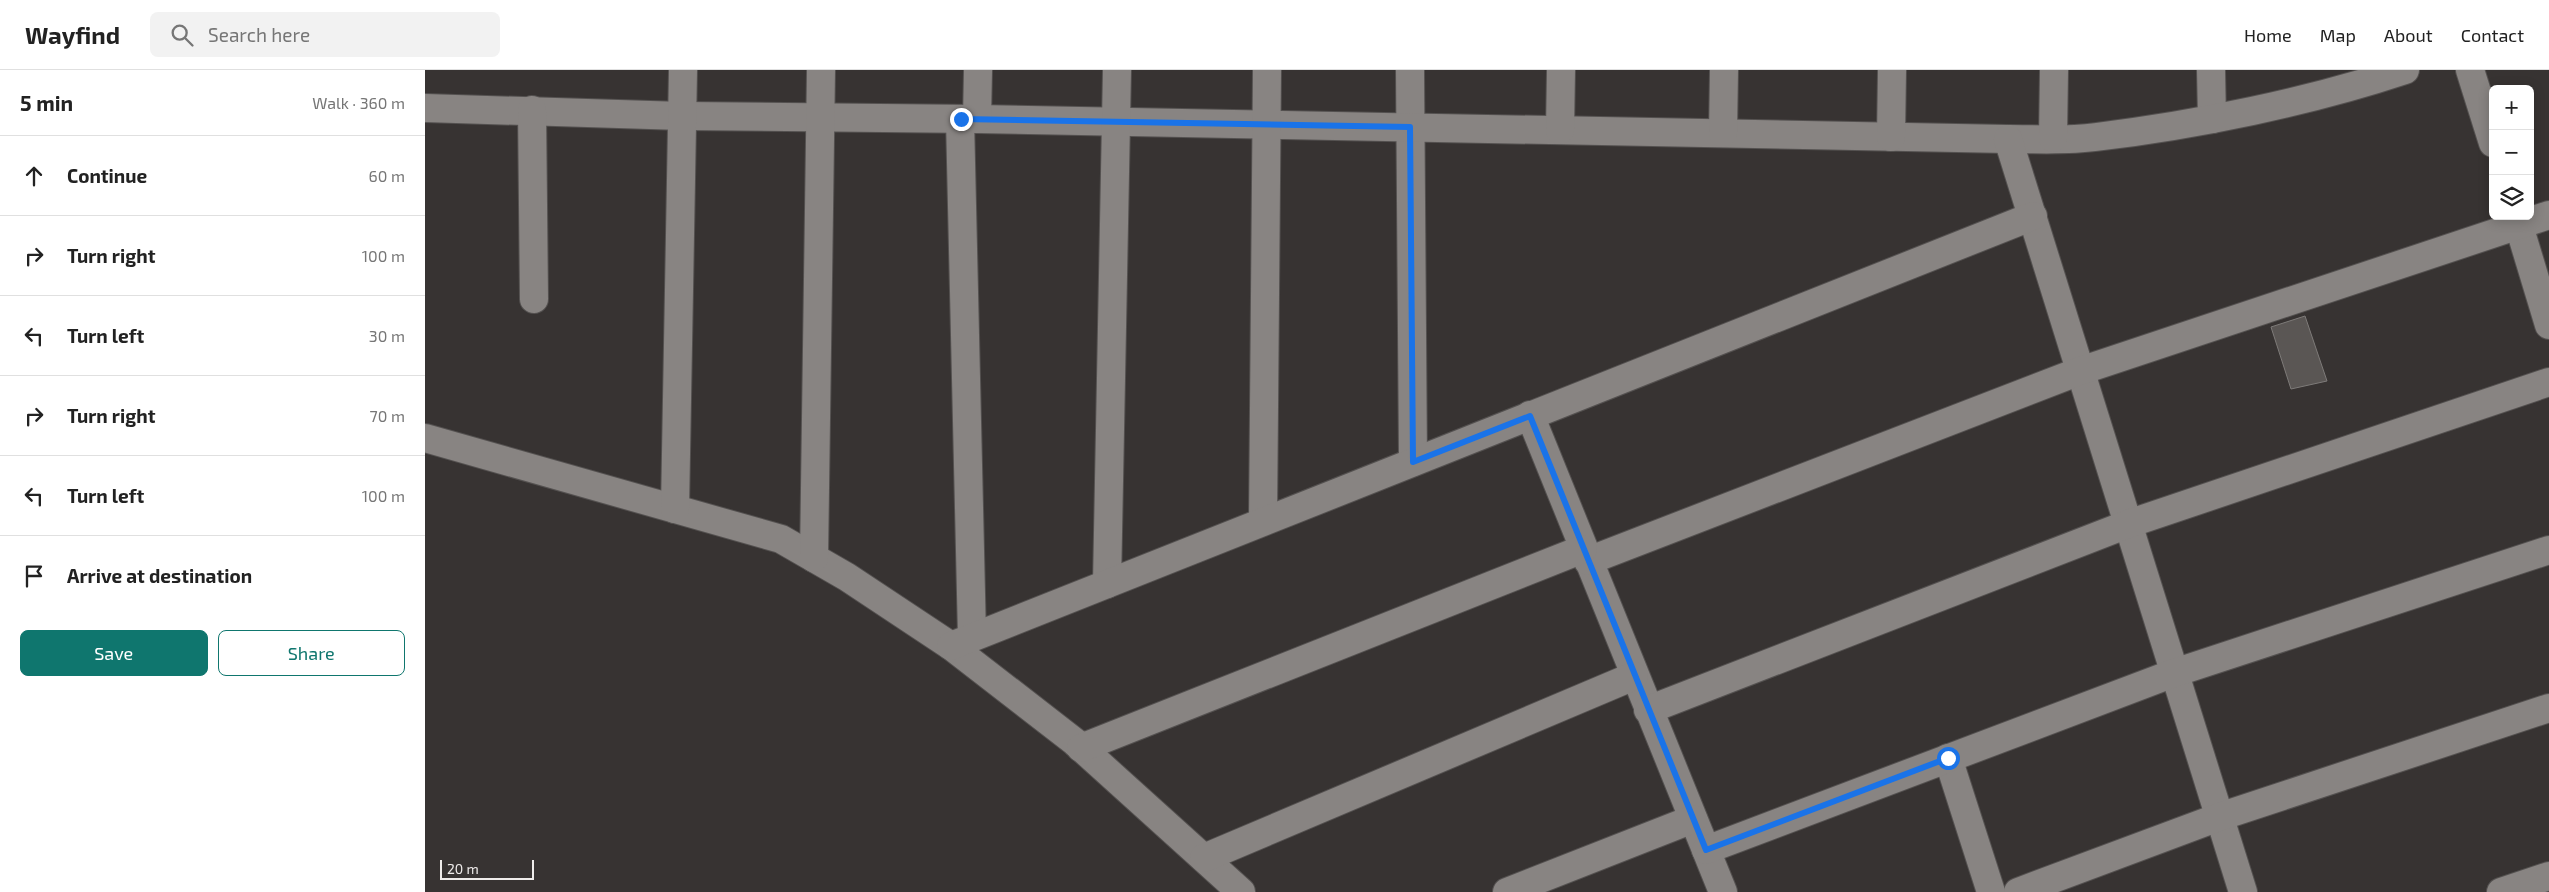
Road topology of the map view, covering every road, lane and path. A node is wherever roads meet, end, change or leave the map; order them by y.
1 (683, 70) edge
2 (821, 70) edge
3 (978, 70) edge
4 (1117, 70) edge
5 (1267, 70) edge
6 (1410, 70) edge
7 (1561, 70) edge
8 (1724, 70) edge
9 (1892, 70) edge
10 (2054, 70) edge
11 (2211, 70) edge
12 (2405, 70) edge
13 (2470, 70) edge
14 (2366, 76) edge
15 (425, 108) edge
16 (532, 110) junction
17 (682, 116) junction
18 (820, 117) junction
19 (969, 119) junction
20 (2212, 119) junction
21 (1116, 122) junction
22 (1267, 124) junction
23 (1410, 127) junction
24 (1560, 130) junction
25 (2489, 130) edge
26 (1723, 134) junction
27 (1891, 137) junction
28 (2053, 138) junction
29 (2008, 139) junction
30 (2549, 215) edge
31 (2033, 216) junction
32 (2517, 221) edge
33 (534, 299) dead end
34 (2549, 325) edge
35 (2080, 371) junction
36 (2549, 382) edge
37 (1530, 416) junction
38 (425, 438) edge
39 (1413, 462) junction
40 (675, 509) junction
41 (1263, 521) junction
42 (2128, 524) junction
43 (2549, 550) edge
44 (1586, 555) junction
45 (814, 558) junction
46 (1107, 584) junction
47 (962, 641) junction
48 (2175, 673) junction
49 (1634, 676) junction
50 (2549, 708) edge
51 (1648, 710) junction
52 (1081, 748) junction
53 (1948, 758) junction
54 (2219, 817) junction
55 (1693, 819) junction
56 (1706, 850) junction
57 (1204, 858) junction
58 (2549, 876) edge
59 (1241, 892) edge
60 (1507, 892) edge
61 (1723, 892) edge
62 (1991, 892) edge
63 (2018, 892) edge
64 (2243, 892) edge
65 (2501, 892) edge

1 - 17 street
2 - 18 street
3 - 19 street
4 - 21 street
5 - 22 street
6 - 23 street
7 - 24 street
8 - 26 street
9 - 27 street
10 - 28 street
11 - 20 street
12 - 14 street
13 - 25 street
14 - 20 street
15 - 16 street
16 - 17 street
16 - 33 street
17 - 18 street
17 - 40 street
18 - 19 street
18 - 45 street
19 - 21 street
19 - 47 street
20 - 28 street
21 - 22 street
21 - 46 street
22 - 23 street
22 - 41 street
23 - 24 street
23 - 39 street
24 - 26 street
26 - 27 street
27 - 29 street
28 - 29 street
29 - 31 street
30 - 32 street
31 - 35 street
31 - 37 street
32 - 34 street
32 - 35 street
35 - 42 street
35 - 44 street
36 - 42 street
37 - 39 street
37 - 44 street
38 - 40 street
39 - 41 street
40 - 45 street
41 - 46 street
42 - 48 street
42 - 51 street
43 - 48 street
44 - 49 street
44 - 52 street
45 - 47 street
46 - 47 street
47 - 52 street
48 - 53 street
48 - 54 street
49 - 51 street
49 - 57 street
50 - 54 street
51 - 55 street
52 - 57 street
53 - 56 street
53 - 62 street
54 - 63 street
54 - 64 street
55 - 56 street
55 - 60 street
56 - 61 street
57 - 59 street
58 - 65 street

